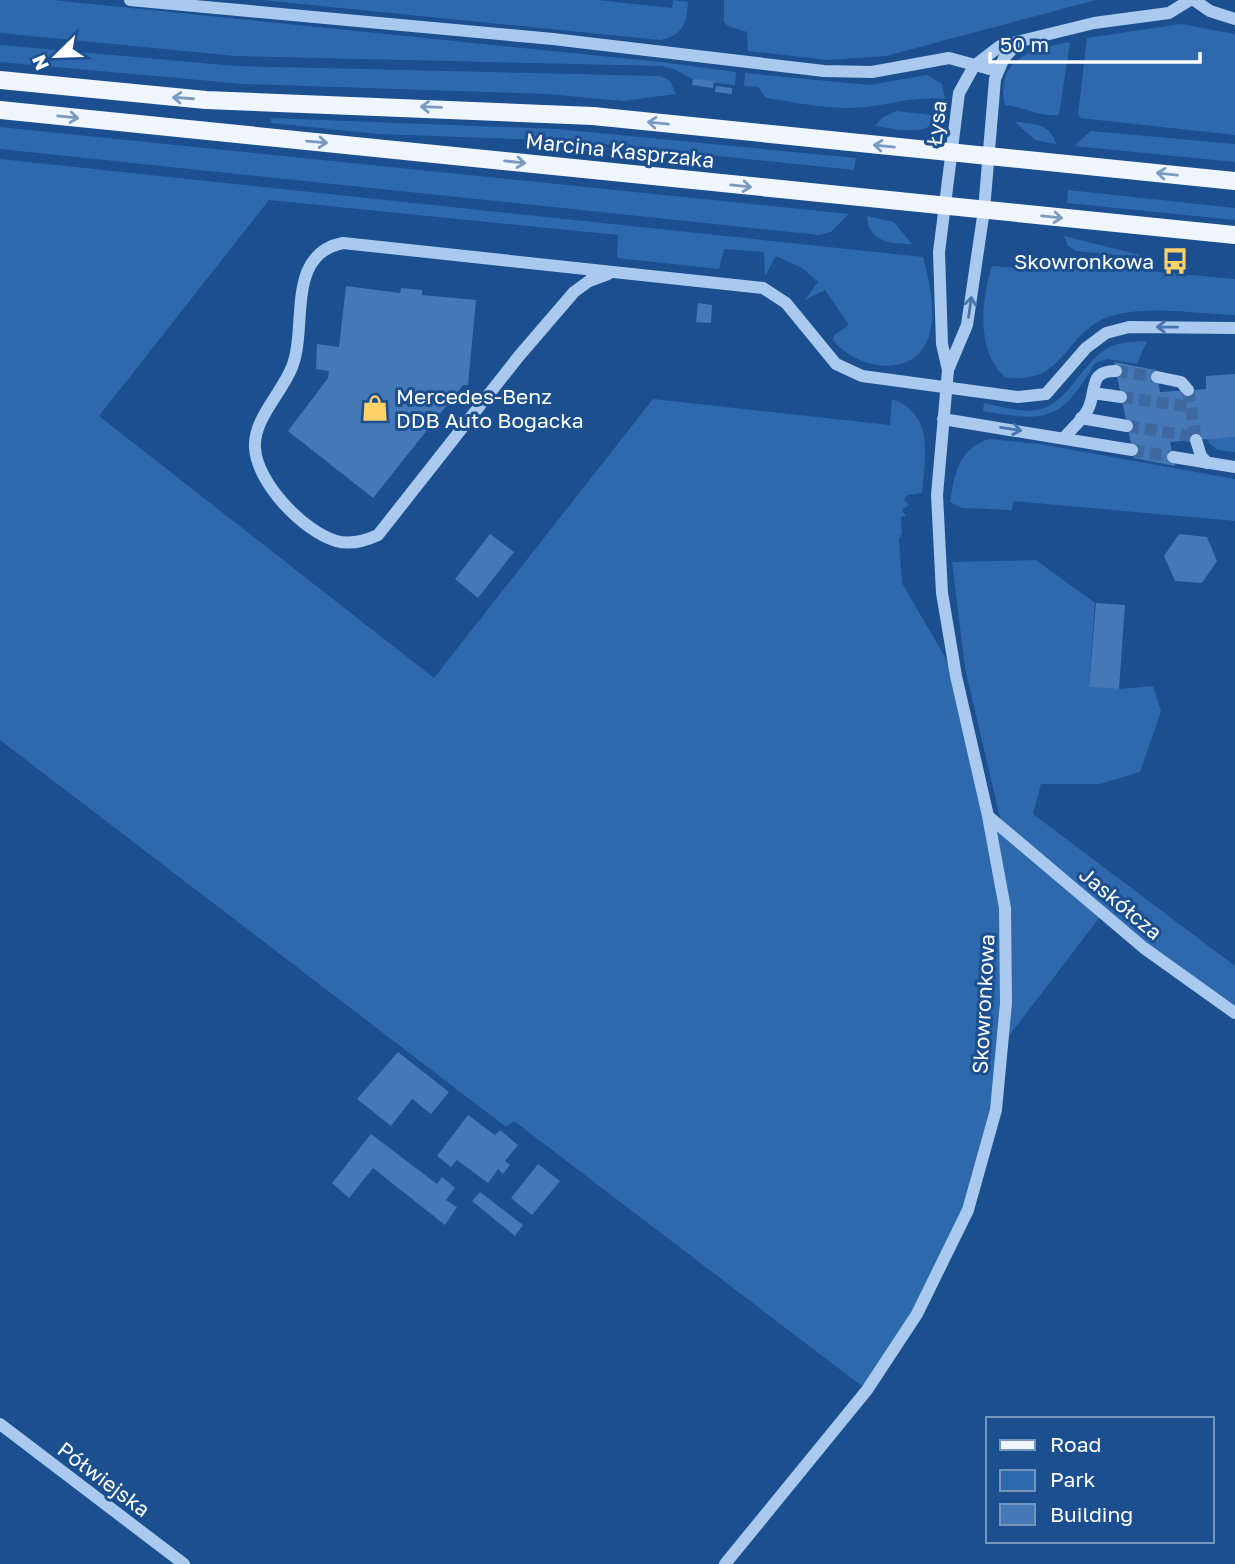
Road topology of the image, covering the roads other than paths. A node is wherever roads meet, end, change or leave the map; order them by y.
1 (130, 0) edge
2 (1192, 0) edge
3 (1235, 19) edge
4 (1025, 38) junction
5 (974, 66) junction
6 (997, 71) junction
7 (0, 80) edge
8 (0, 110) edge
9 (952, 153) junction
10 (989, 156) junction
11 (1235, 181) edge
12 (944, 206) junction
13 (984, 210) junction
14 (1235, 235) edge
15 (608, 274) junction
16 (1235, 328) edge
17 (948, 370) junction
18 (1116, 371) dead end
19 (1157, 377) tunnel mouth
20 (946, 385) junction
21 (1188, 390) tunnel mouth
22 (1093, 393) junction
23 (1121, 397) tunnel mouth
24 (1081, 418) junction
25 (943, 419) junction
26 (1128, 426) tunnel mouth
27 (1064, 438) junction
28 (1196, 440) tunnel mouth
29 (1132, 450) tunnel mouth
30 (1173, 457) tunnel mouth
31 (1207, 463) junction
32 (1235, 467) edge
33 (988, 816) junction
34 (1235, 1013) edge
35 (0, 1424) edge
36 (184, 1564) edge
37 (724, 1564) edge

1 - 5 street
2 - 3 street
2 - 4 street, Łysa
4 - 5 street, Łysa
4 - 6 street
5 - 6 street
5 - 9 street, Łysa
6 - 10 street
9 -> 7 main road, Marcina Kasprzaka
8 -> 12 main road, Marcina Kasprzaka
9 - 10 main road, Marcina Kasprzaka
9 - 12 street, Łysa
11 -> 10 main road, Marcina Kasprzaka
10 - 13 street, Skowronkowa
12 - 13 main road, Marcina Kasprzaka
12 - 17 street, Skowronkowa
13 -> 14 main road, Marcina Kasprzaka
17 -> 13 street, Skowronkowa
15 - 15 street
15 - 20 street
16 -> 20 street
17 - 20 street, Skowronkowa
18 - 22 street
19 - 21 street
20 - 25 street, Skowronkowa
22 - 23 street
22 - 24 street
24 - 26 street
24 - 27 street
25 -> 27 street
25 - 33 street, Skowronkowa
27 - 29 street
28 - 31 street
30 - 31 street
31 - 32 street
33 - 34 street, Jaskółcza
33 - 37 street, Skowronkowa
35 - 36 street, Półwiejska

